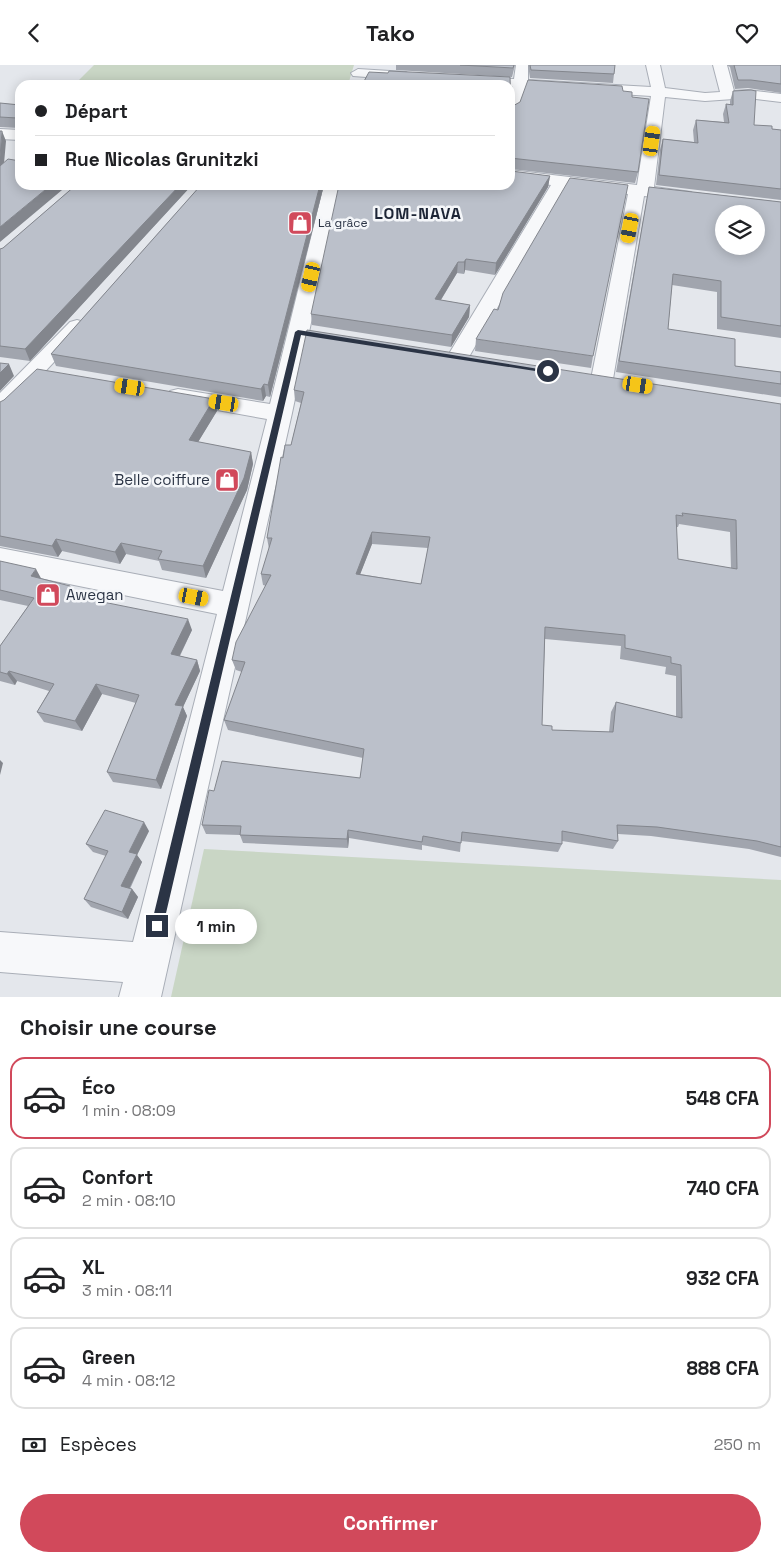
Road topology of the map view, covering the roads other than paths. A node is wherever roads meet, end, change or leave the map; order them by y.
1 (522, 65) edge
2 (653, 65) edge
3 (720, 65) edge
4 (358, 74) edge
5 (415, 77) edge
6 (515, 84) edge
7 (521, 84) junction
8 (659, 91) junction
9 (728, 96) junction
10 (781, 98) edge
11 (515, 99) edge
12 (0, 134) edge
13 (15, 135) edge
14 (515, 176) edge
15 (562, 181) junction
16 (331, 190) edge
17 (641, 191) junction
18 (703, 198) edge
19 (89, 312) edge
20 (458, 357) edge
21 (9, 367) edge
22 (36, 371) junction
23 (65, 377) edge
24 (602, 379) edge
25 (153, 391) edge
26 (0, 406) edge
27 (280, 413) junction
28 (0, 559) edge
29 (233, 605) junction
30 (0, 953) edge
31 (144, 981) edge

1 - 7 street
2 - 8 street
3 - 9 street
4 - 5 street
6 - 7 street
7 - 8 street
7 - 11 street
8 - 9 street
8 - 17 street
9 - 10 street
12 - 13 street
14 - 15 street
15 - 17 street
15 - 20 street
16 - 27 street
17 - 18 street
17 - 24 street
19 - 22 street
21 - 22 street
22 - 23 street
22 - 26 street
25 - 27 street
27 - 29 street
28 - 29 street
29 - 31 street
30 - 31 street

